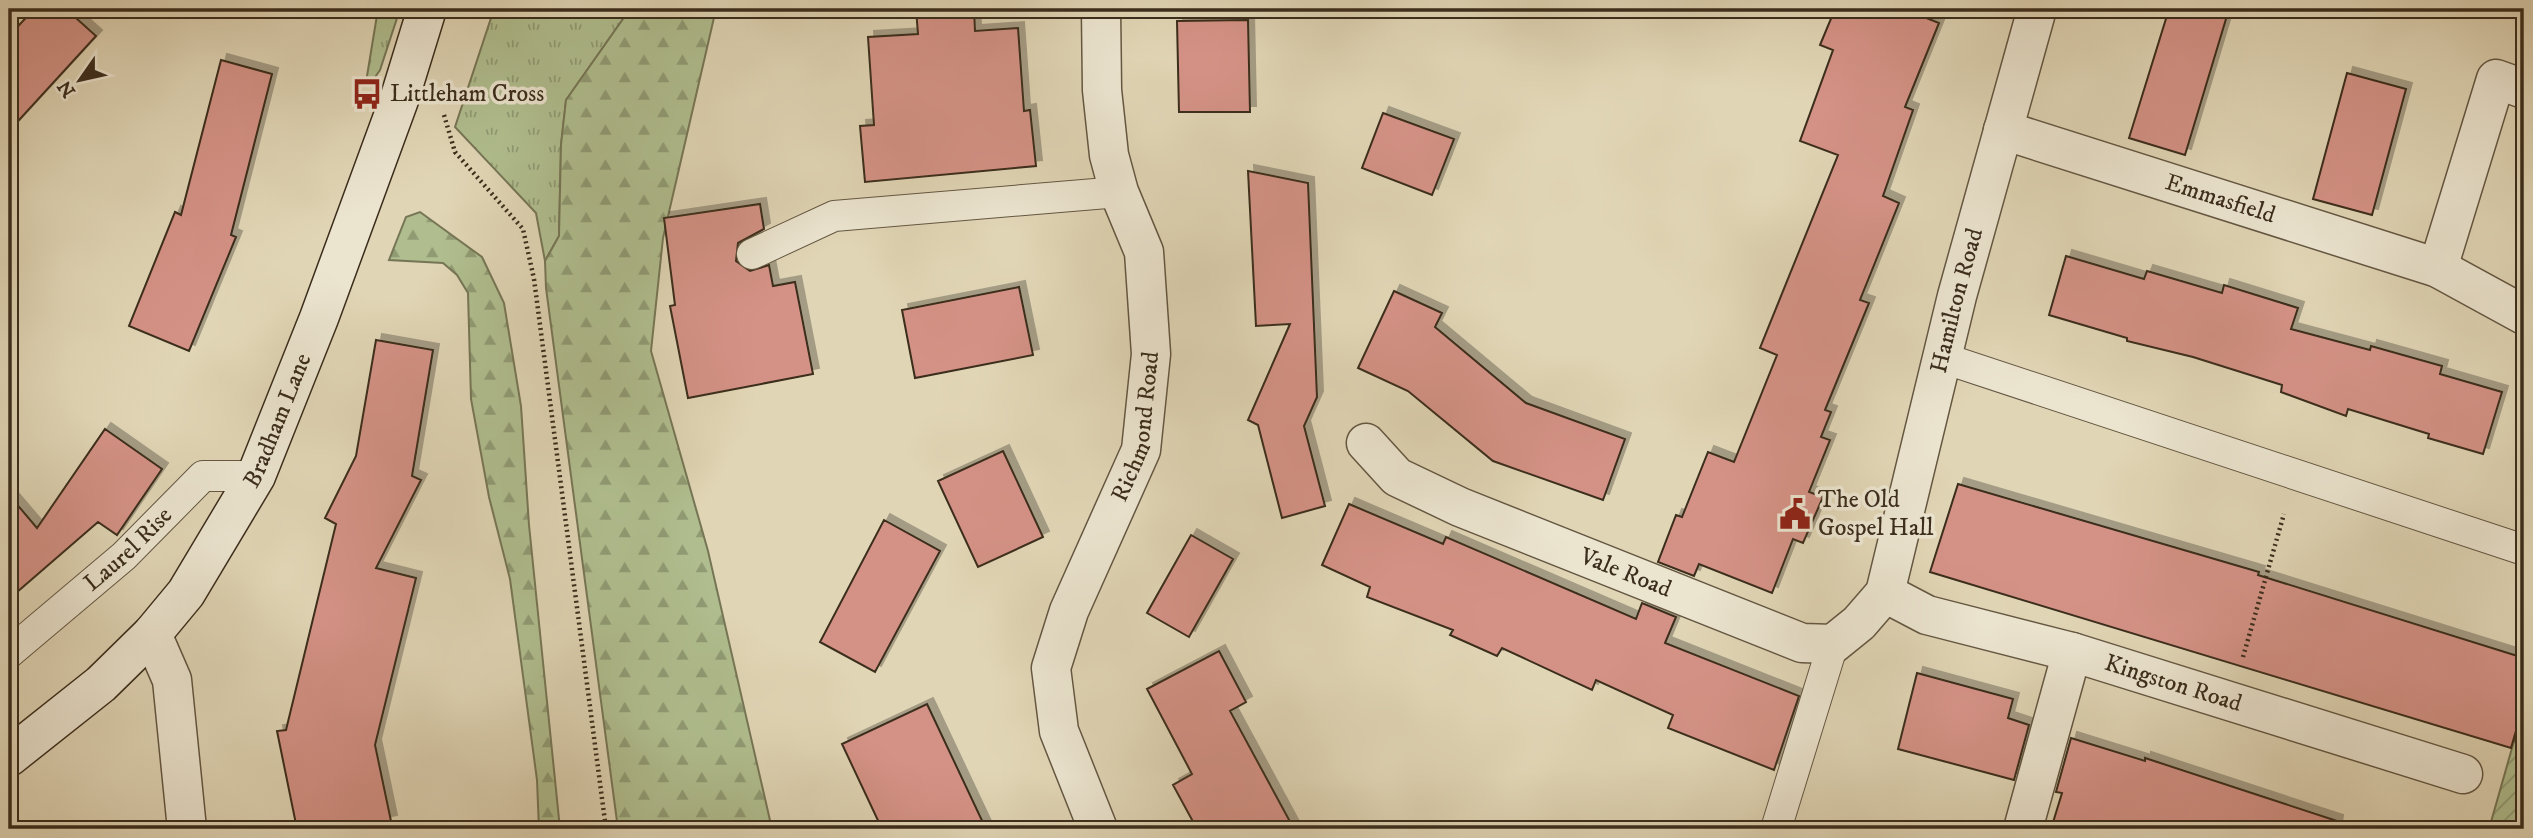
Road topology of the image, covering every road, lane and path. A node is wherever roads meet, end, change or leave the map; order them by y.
1 (427, 9) edge
2 (1101, 9) edge
3 (2037, 9) edge
4 (2524, 89) edge
5 (443, 107) dead end
6 (2003, 130) junction
7 (1119, 192) junction
8 (752, 254) dead end
9 (2438, 268) junction
10 (2524, 315) edge
11 (1944, 358) junction
12 (1366, 443) dead end
13 (2296, 475) junction
14 (256, 476) junction
15 (2524, 550) edge
16 (1885, 593) junction
17 (152, 634) junction
18 (1833, 644) junction
19 (2072, 652) junction
20 (9, 653) edge
21 (2230, 701) junction
22 (9, 757) edge
23 (2463, 774) dead end
24 (187, 829) edge
25 (606, 829) edge
26 (1098, 829) edge
27 (1776, 829) edge
28 (2023, 829) edge

1 - 14 street, Bradham Lane
2 - 7 street, Richmond Road
3 - 6 street, Hamilton Road
4 - 9 street
5 - 25 path
6 - 9 street, Emmasfield
6 - 11 street, Hamilton Road
7 - 8 lane
7 - 26 street, Richmond Road
9 - 10 street, Emmasfield
11 - 13 lane
11 - 16 street, Hamilton Road
12 - 18 street, Vale Road
13 - 15 lane
13 - 21 path
14 - 17 street, Bradham Lane
14 - 20 lane, Laurel Rise
16 - 18 street
16 - 19 street, Kingston Road
17 - 22 street, Bradham Lane
17 - 24 street
18 - 27 lane
19 - 21 street, Kingston Road
19 - 28 street
21 - 23 street, Kingston Road

